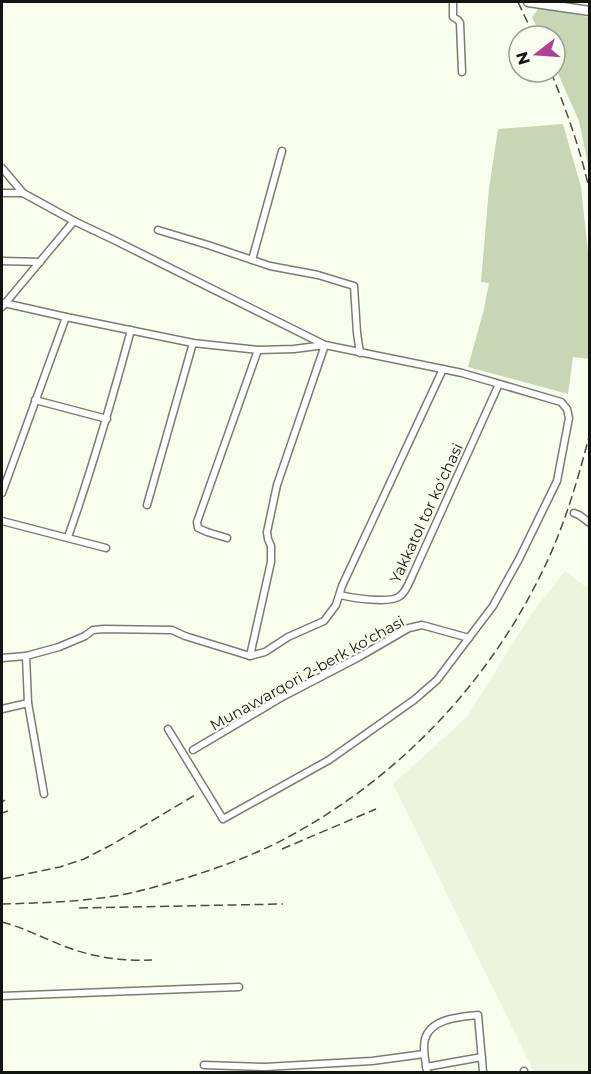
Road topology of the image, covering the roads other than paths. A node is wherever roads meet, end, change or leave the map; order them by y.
1 (453, 2) edge
2 (528, 2) edge
3 (563, 4) edge
4 (590, 11) edge
5 (462, 72) dead end
6 (282, 151) dead end
7 (2, 168) edge
8 (2, 193) edge
9 (23, 193) junction
10 (74, 221) junction
11 (158, 230) dead end
12 (252, 260) junction
13 (2, 261) edge
14 (40, 262) junction
15 (3, 302) edge
16 (66, 317) junction
17 (131, 330) junction
18 (194, 343) junction
19 (325, 345) junction
20 (258, 350) junction
21 (360, 353) junction
22 (442, 369) junction
23 (499, 384) junction
24 (35, 400) junction
25 (107, 419) junction
26 (2, 493) edge
27 (147, 505) dead end
28 (574, 513) dead end
29 (2, 521) edge
30 (590, 523) edge
31 (68, 537) junction
32 (227, 538) dead end
33 (106, 548) dead end
34 (340, 595) junction
35 (469, 638) junction
36 (26, 656) junction
37 (250, 656) junction
38 (2, 658) edge
39 (28, 703) junction
40 (2, 708) edge
41 (168, 729) dead end
42 (193, 750) dead end
43 (44, 794) dead end
44 (239, 987) dead end
45 (2, 996) edge
46 (424, 1054) junction
47 (482, 1057) junction
48 (204, 1065) dead end
49 (427, 1070) edge
50 (483, 1072) edge

1 - 5 street
2 - 3 main road
3 - 4 main road
6 - 12 street
7 - 9 street
8 - 9 street
9 - 10 street
10 - 14 street
10 - 19 street
11 - 12 street
12 - 21 street
13 - 14 street
14 - 15 street
15 - 16 street
16 - 17 street
16 - 24 street
17 - 18 street
17 - 25 street
18 - 20 street
18 - 27 street
19 - 20 street
19 - 21 street
19 - 37 street
20 - 32 street
21 - 22 street
22 - 23 street
22 - 34 street
23 - 34 street, Yakkatol tor koʻchasi
23 - 35 street
24 - 25 street
24 - 26 street
25 - 31 street
28 - 30 street
29 - 31 street
31 - 33 street
34 - 37 street
35 - 41 street
35 - 42 street, Munavvarqori 2-berk koʻchasi
36 - 37 street
36 - 38 street
36 - 39 street
39 - 40 street
39 - 43 street
44 - 45 street
46 - 47 street
46 - 48 street
46 - 49 street
47 - 49 street
47 - 50 street

